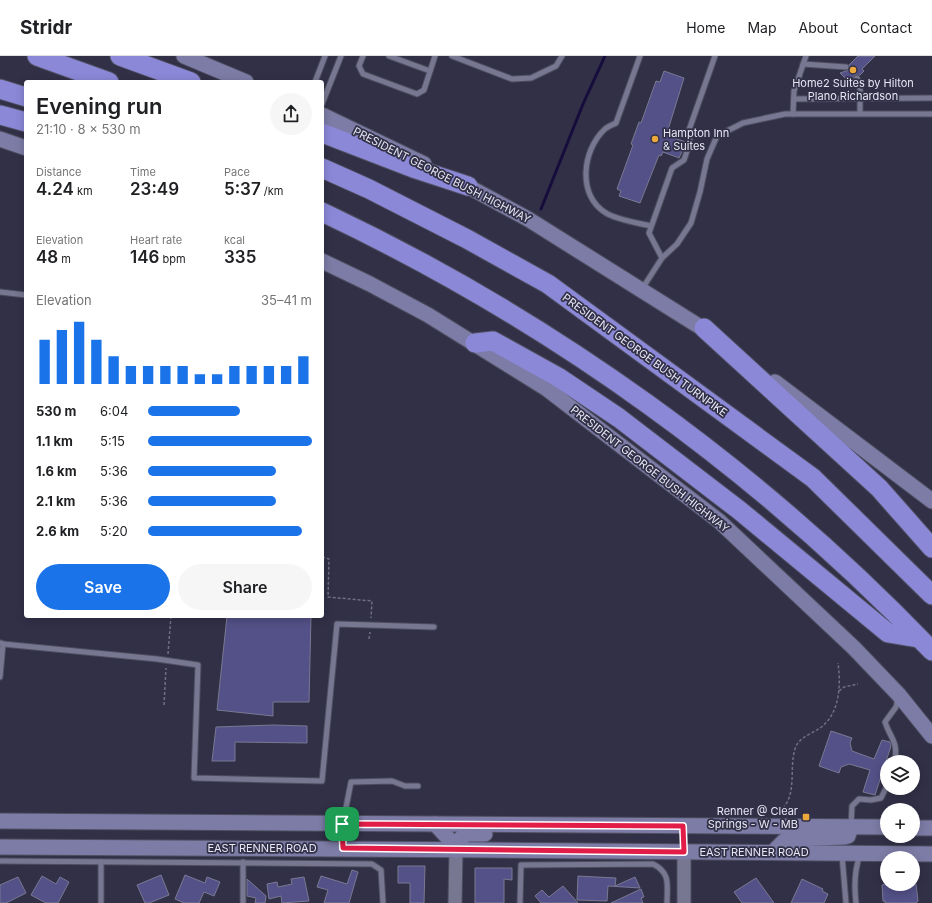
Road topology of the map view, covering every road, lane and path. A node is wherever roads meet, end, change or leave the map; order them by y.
1 (38, 56) edge
2 (120, 56) edge
3 (184, 56) edge
4 (325, 56) edge
5 (341, 56) edge
6 (363, 56) edge
7 (389, 56) edge
8 (435, 56) edge
9 (452, 56) edge
10 (562, 56) edge
11 (640, 56) edge
12 (715, 56) edge
13 (806, 56) edge
14 (803, 64) junction
15 (846, 67) dead end
16 (430, 71) junction
17 (857, 78) dead end
18 (104, 80) edge
19 (186, 80) edge
20 (241, 80) edge
21 (316, 80) edge
22 (0, 89) edge
23 (24, 96) edge
24 (860, 98) junction
25 (932, 98) edge
26 (324, 99) edge
27 (794, 99) junction
28 (860, 113) junction
29 (793, 114) junction
30 (932, 114) edge
31 (0, 115) edge
32 (324, 116) edge
33 (24, 121) edge
34 (324, 134) edge
35 (0, 138) edge
36 (24, 147) edge
37 (324, 169) edge
38 (468, 186) junction
39 (324, 213) edge
40 (651, 226) junction
41 (662, 258) junction
42 (324, 262) edge
43 (641, 290) junction
44 (0, 292) edge
45 (24, 295) edge
46 (704, 328) junction
47 (475, 343) junction
48 (932, 501) edge
49 (932, 548) edge
50 (324, 558) edge
51 (932, 595) edge
52 (370, 625) junction
53 (434, 627) dead end
54 (918, 638) junction
55 (369, 639) dead end
56 (1, 643) edge
57 (932, 652) edge
58 (838, 663) dead end
59 (0, 677) edge
60 (858, 684) dead end
61 (839, 691) junction
62 (899, 695) junction
63 (932, 736) edge
64 (896, 755) edge
65 (418, 786) dead end
66 (882, 795) edge
67 (783, 808) dead end
68 (0, 821) edge
69 (342, 824) junction
70 (435, 824) junction
71 (518, 825) junction
72 (683, 826) junction
73 (851, 827) junction
74 (880, 827) edge
75 (920, 828) edge
76 (932, 828) edge
77 (0, 847) edge
78 (343, 848) junction
79 (456, 850) junction
80 (684, 852) junction
81 (773, 852) junction
82 (842, 852) junction
83 (860, 853) junction
84 (932, 854) edge
85 (0, 861) edge
86 (101, 862) junction
87 (243, 862) junction
88 (101, 903) edge
89 (243, 903) edge
90 (383, 903) edge
91 (455, 903) edge
92 (520, 903) edge
93 (667, 903) edge
94 (684, 903) edge
95 (846, 903) edge
96 (856, 903) edge

1 - 18 highway
2 - 19 highway
3 - 20 main road
4 - 21 lane
5 - 26 lane
6 - 16 lane
7 - 16 lane
8 - 16 lane
9 - 10 lane
11 - 40 lane
12 - 40 lane
13 - 14 lane
14 - 15 lane
14 - 27 lane
17 - 24 lane
22 - 23 highway
24 - 25 lane
24 - 27 lane
24 - 28 lane
27 - 29 lane
28 - 29 lane
28 - 30 lane
29 - 41 lane
31 - 33 highway
32 - 38 main road, PRESIDENT GEORGE BUSH HIGHWAY
34 - 38 highway
35 - 36 main road
37 - 51 highway, PRESIDENT GEORGE BUSH TURNPIKE
38 - 43 main road, PRESIDENT GEORGE BUSH HIGHWAY
39 - 54 highway
40 - 41 lane
41 - 43 lane
42 - 47 main road, PRESIDENT GEORGE BUSH HIGHWAY
43 - 46 main road, PRESIDENT GEORGE BUSH HIGHWAY
44 - 45 lane
46 - 48 main road, PRESIDENT GEORGE BUSH HIGHWAY
46 - 49 highway
47 - 54 highway
47 - 62 main road, PRESIDENT GEORGE BUSH HIGHWAY
50 - 52 path
52 - 53 lane
52 - 55 path
52 - 56 lane
54 - 57 highway
56 - 59 lane
58 - 61 path
60 - 61 path
61 - 67 path
62 - 63 main road, PRESIDENT GEORGE BUSH HIGHWAY
62 - 64 lane
65 - 69 lane
66 - 73 lane
68 - 69 main road
69 - 70 main road
69 - 78 main road
70 - 71 main road
70 - 79 main road
71 - 72 main road
71 - 79 main road
72 - 73 main road
72 - 80 main road
73 - 74 main road
73 - 81 main road
75 - 76 main road
77 - 78 main road, EAST RENNER ROAD
78 - 79 main road, EAST RENNER ROAD
79 - 80 main road, EAST RENNER ROAD
79 - 91 street
80 - 81 main road, EAST RENNER ROAD
80 - 94 street
81 - 82 main road, EAST RENNER ROAD
82 - 83 main road, EAST RENNER ROAD
82 - 95 lane
83 - 84 main road, EAST RENNER ROAD
83 - 96 lane
85 - 86 lane
86 - 87 lane
86 - 88 lane
87 - 89 lane
87 - 90 lane
92 - 93 lane

